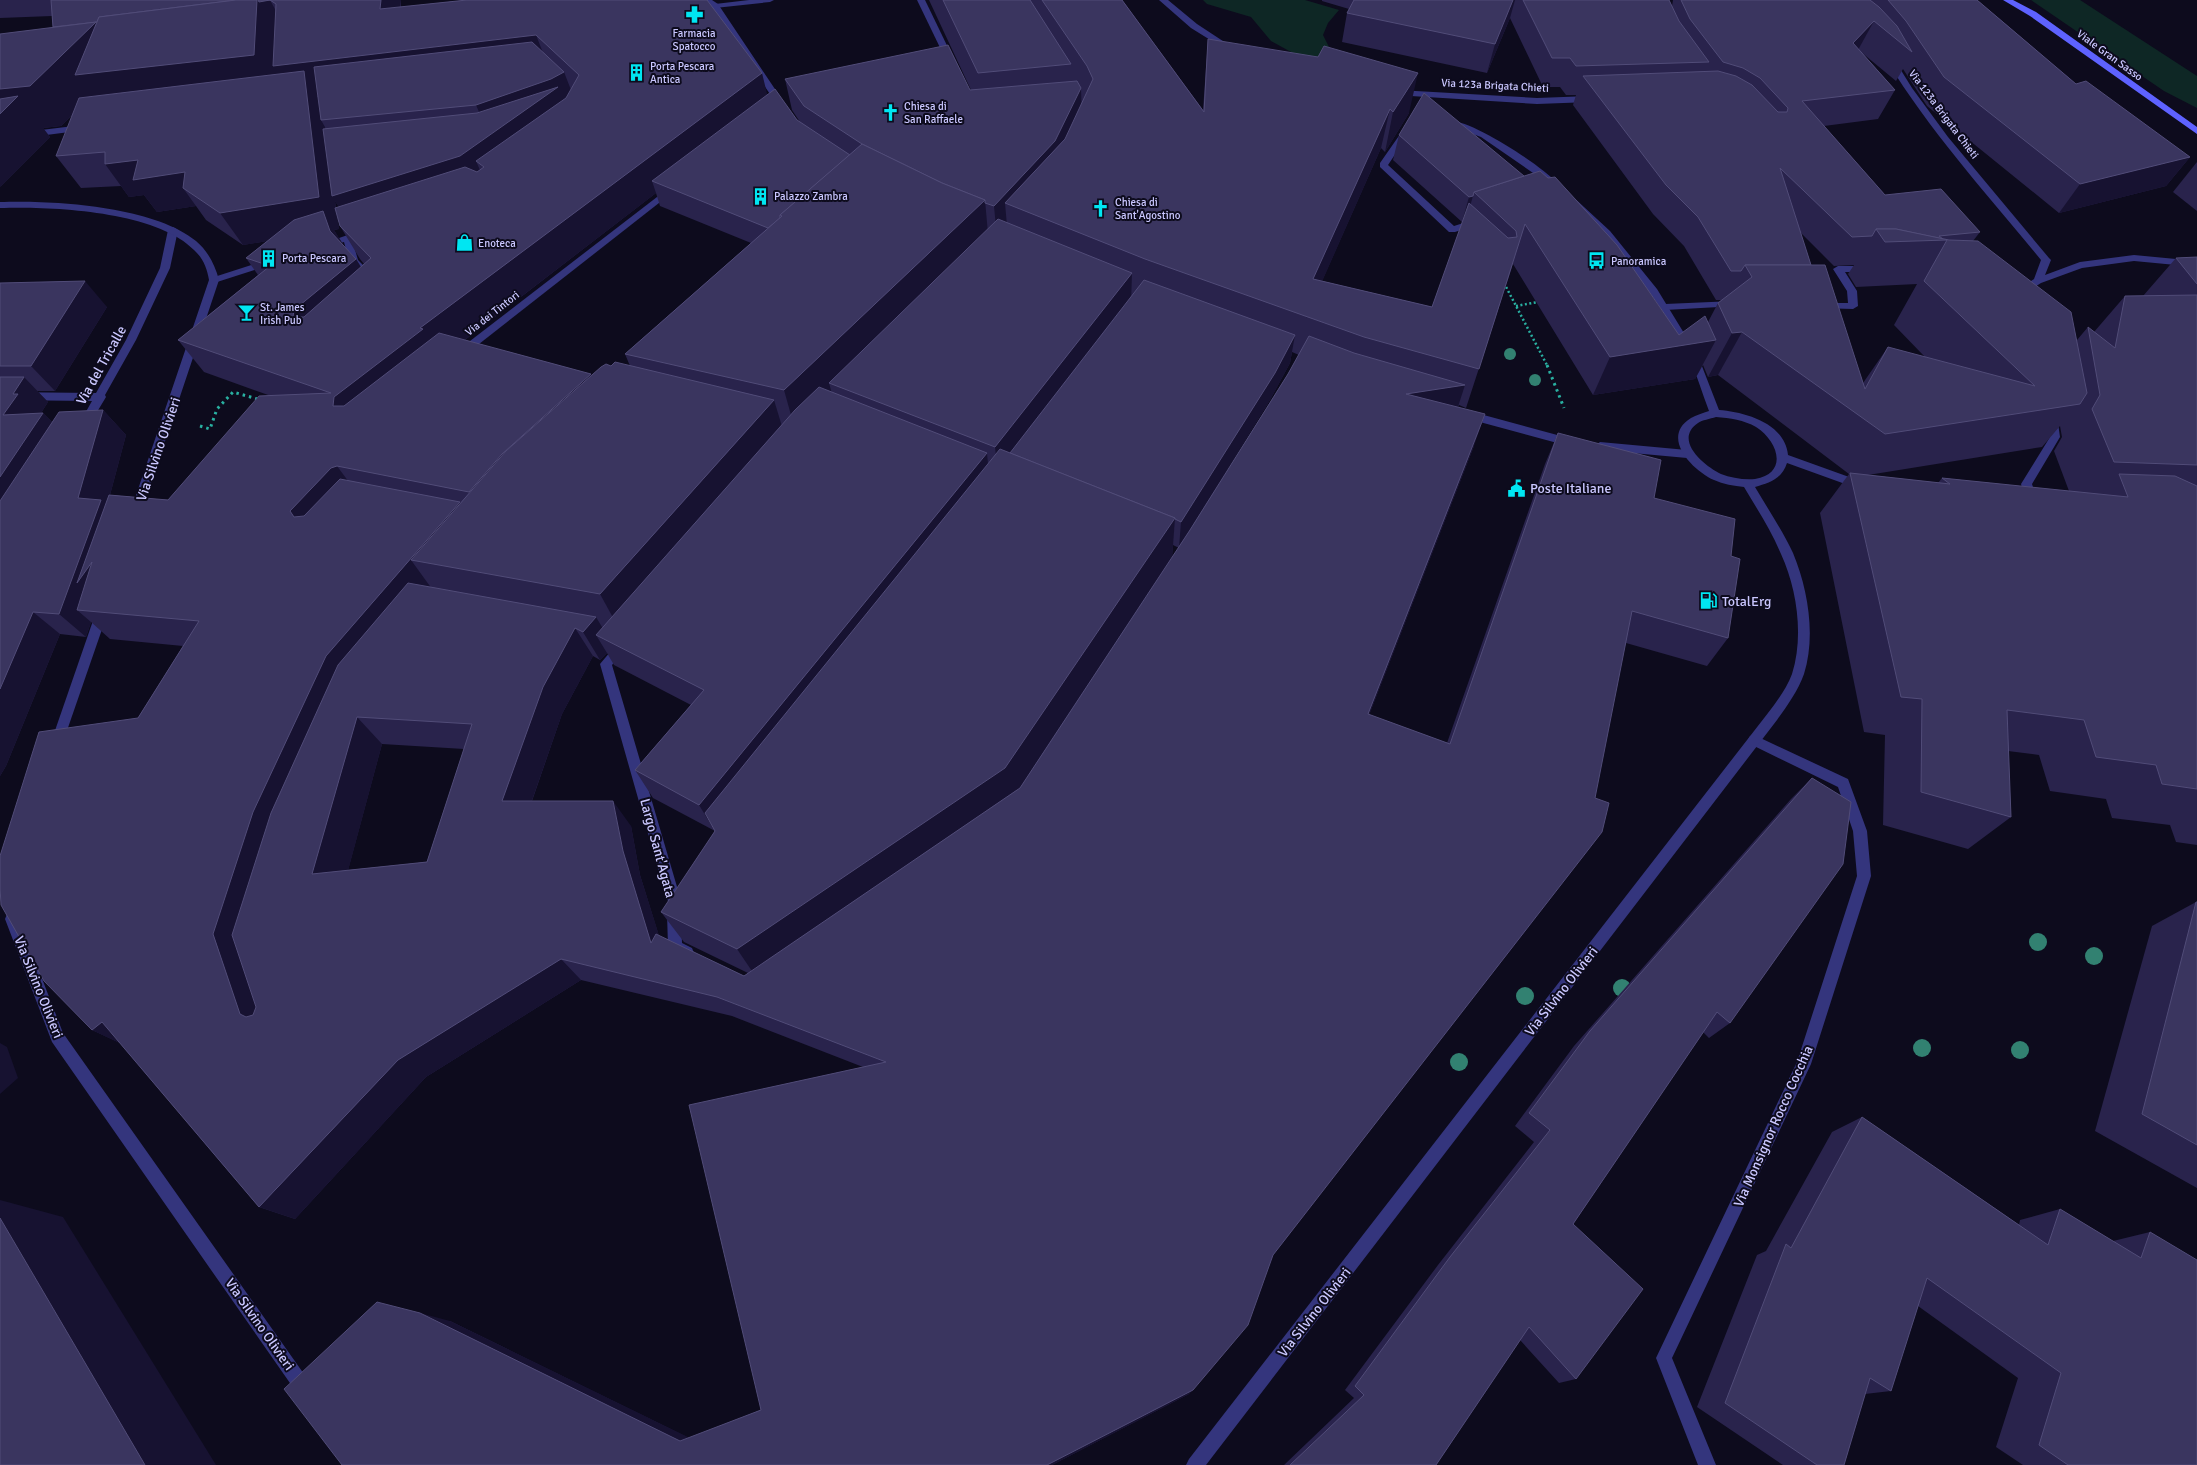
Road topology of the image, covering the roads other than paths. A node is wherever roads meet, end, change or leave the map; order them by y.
1 (770, 0) edge
2 (921, 0) edge
3 (1163, 0) edge
4 (2007, 0) edge
5 (711, 3) edge
6 (1886, 53) edge
7 (1242, 54) edge
8 (953, 67) edge
9 (1391, 95) edge
10 (1600, 98) edge
11 (780, 109) edge
12 (1443, 120) edge
13 (1409, 125) edge
14 (88, 127) edge
15 (2197, 131) edge
16 (0, 138) edge
17 (680, 183) edge
18 (0, 205) edge
19 (1488, 219) edge
20 (345, 227) edge
21 (374, 229) edge
22 (173, 230) junction
23 (347, 238) junction
24 (313, 249) edge
25 (267, 263) edge
26 (2197, 264) edge
27 (1876, 271) edge
28 (372, 279) edge
29 (214, 280) junction
30 (2038, 281) junction
31 (2017, 295) edge
32 (1742, 304) edge
33 (1813, 306) edge
34 (1665, 307) junction
35 (455, 358) edge
36 (0, 396) edge
37 (101, 397) junction
38 (2051, 407) edge
39 (1465, 414) edge
40 (1715, 414) junction
41 (80, 430) edge
42 (1687, 454) junction
43 (1784, 458) junction
44 (1748, 484) junction
45 (1870, 488) edge
46 (2033, 506) edge
47 (130, 530) edge
48 (107, 596) edge
49 (621, 640) edge
50 (1754, 740) junction
51 (52, 756) edge
52 (7, 907) edge
53 (700, 959) edge
54 (312, 1399) edge
55 (1195, 1465) edge
56 (1707, 1465) edge

1 - 5 street
2 - 8 street
3 - 7 street
4 - 15 main road, Viale Gran Sasso
5 - 11 street
6 - 30 street, Via 123a Brigata Chieti
9 - 10 street, Via 123a Brigata Chieti
12 - 34 street
13 - 19 street
14 - 16 street
17 - 35 street, Via dei Tintori
18 - 22 street
20 - 23 street
21 - 23 street
22 - 29 street
22 - 37 street, Via del Tricalle
23 - 24 street
23 - 28 street
25 - 29 street
26 - 30 street
27 - 33 street
29 - 47 street, Via Silvino Olivieri
30 - 31 street
32 - 34 street
34 - 40 street
36 - 37 street
37 - 41 street, Via del Tricalle
38 - 46 street
39 - 42 street
40 - 42 street
40 - 43 street
42 - 44 street
43 - 44 street
43 - 45 street
44 - 50 street, Via Silvino Olivieri
48 - 51 street
49 - 53 street, Largo Sant'Agata
50 - 55 street, Via Silvino Olivieri
50 - 56 street, Via Monsignor Rocco Cocchia
52 - 54 street, Via Silvino Olivieri

